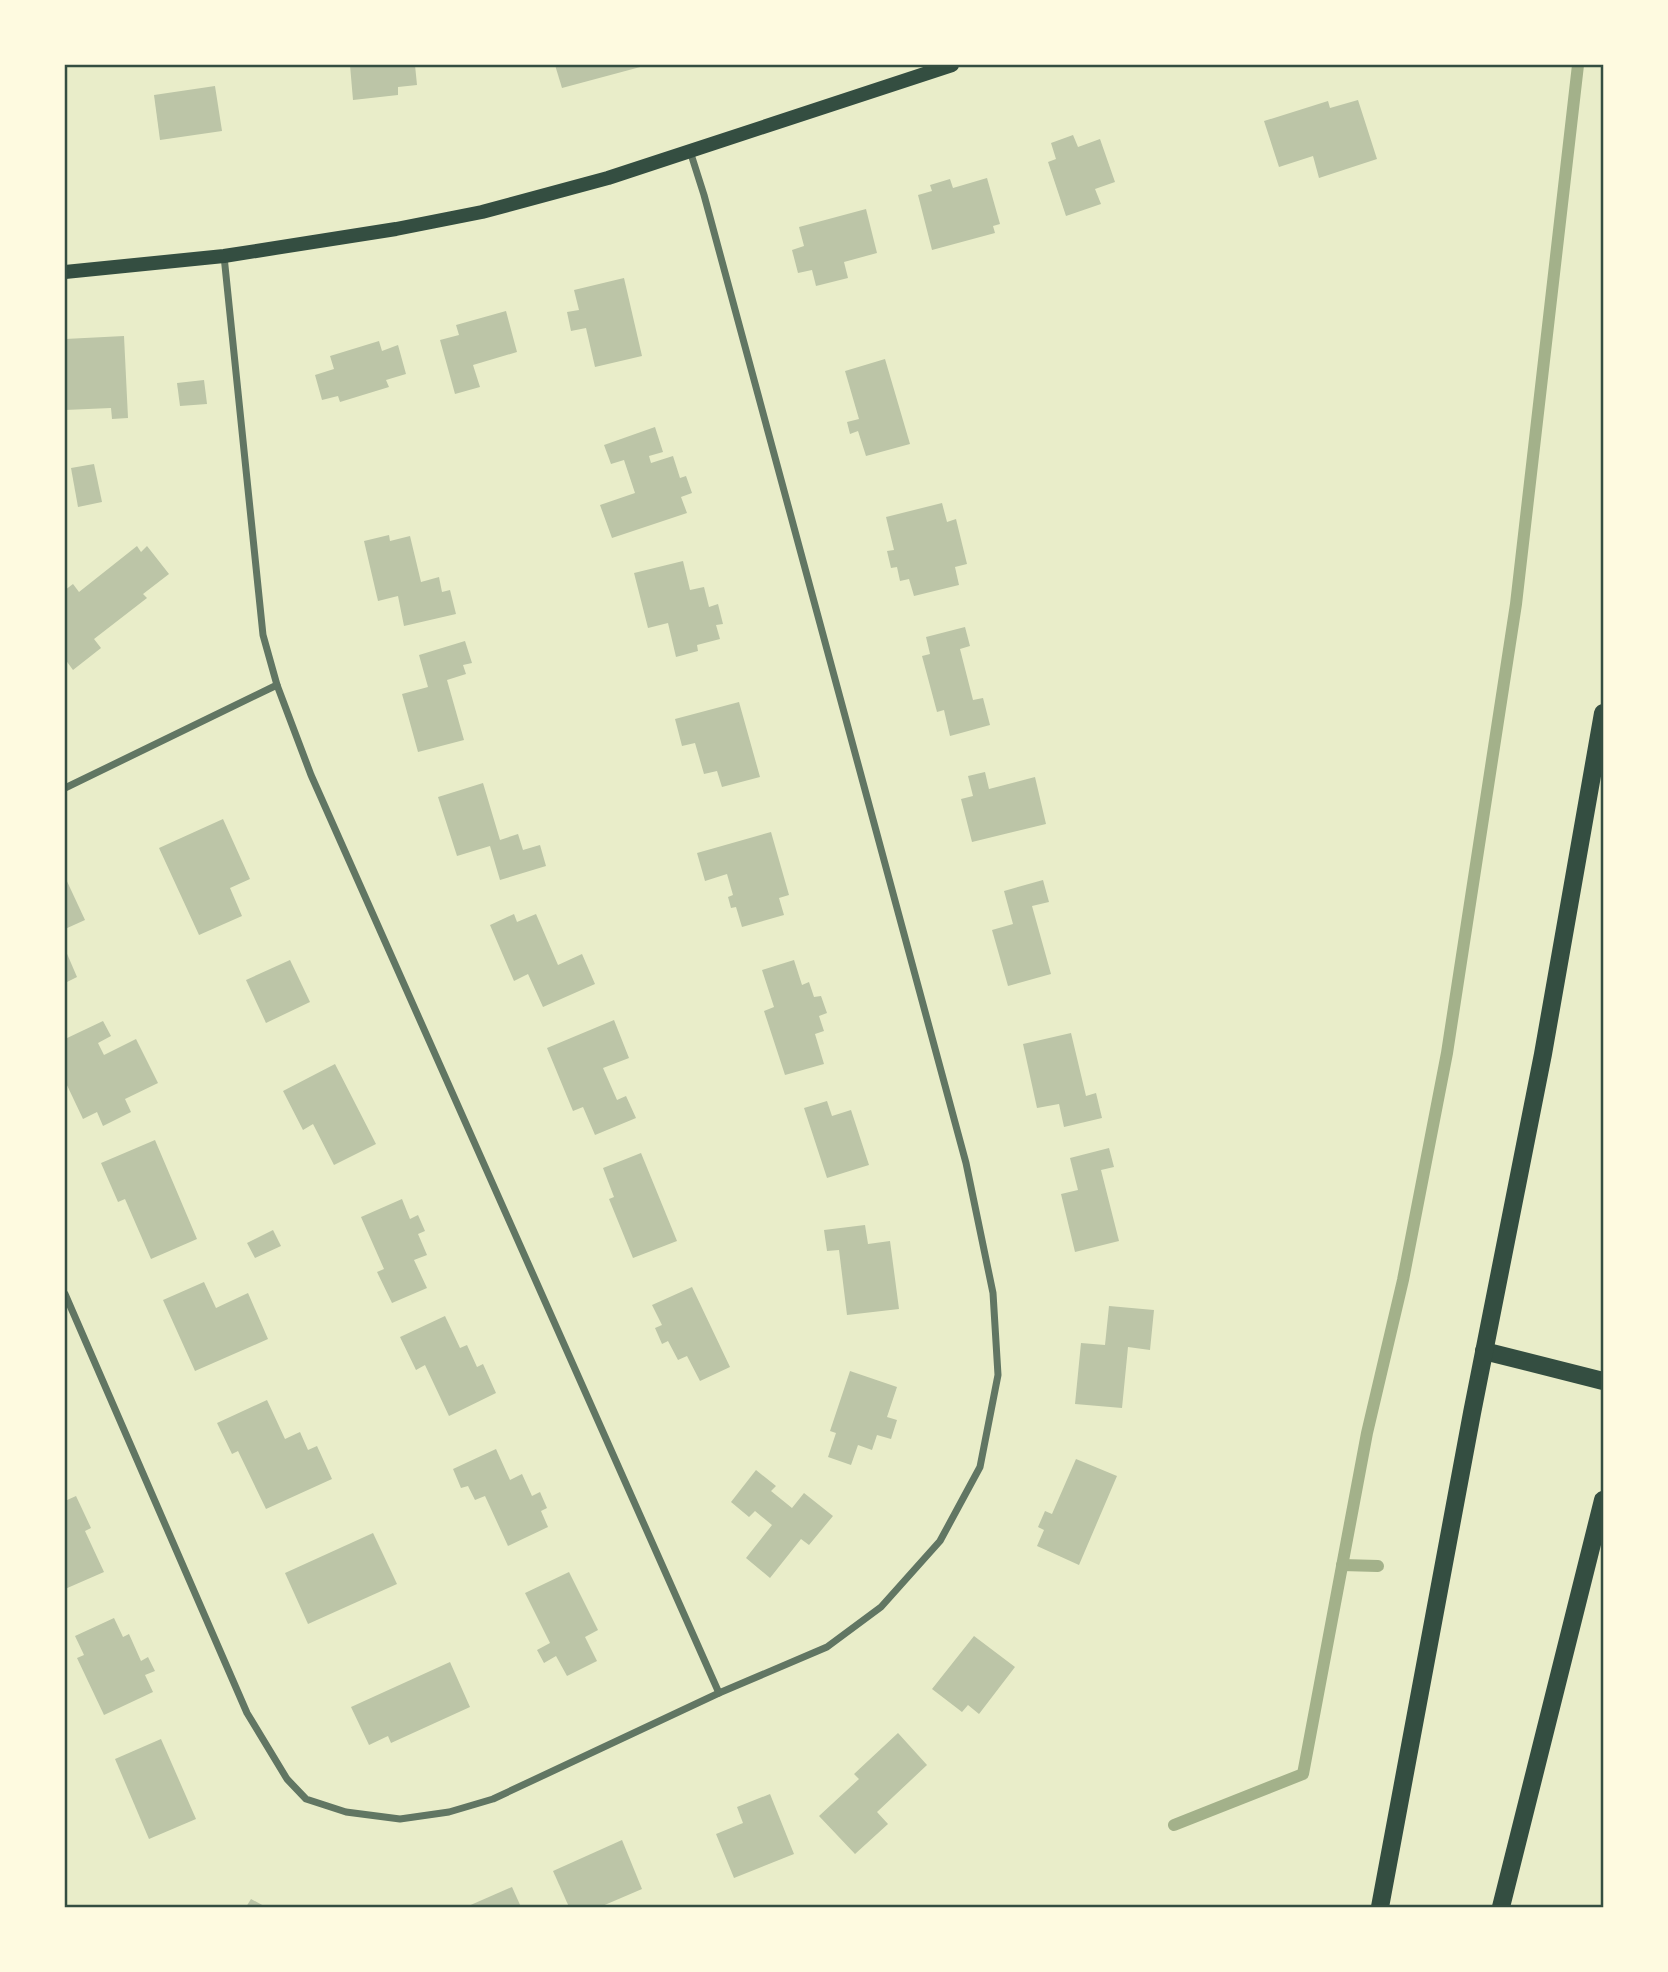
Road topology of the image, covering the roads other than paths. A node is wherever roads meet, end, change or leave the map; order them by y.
1 (952, 65) edge
2 (690, 151) junction
3 (224, 256) junction
4 (65, 272) edge
5 (277, 685) junction
6 (1603, 713) edge
7 (65, 788) edge
8 (65, 1294) edge
9 (1484, 1351) junction
10 (1603, 1381) edge
11 (1603, 1500) edge
12 (719, 1693) junction
13 (1380, 1907) edge
14 (1502, 1907) edge

1 - 2 main road
2 - 3 main road
2 - 12 street
3 - 4 main road
3 - 5 street
5 - 7 street
5 - 12 street
6 - 9 main road
8 - 12 street
9 - 10 main road
9 - 13 main road
11 - 14 main road

